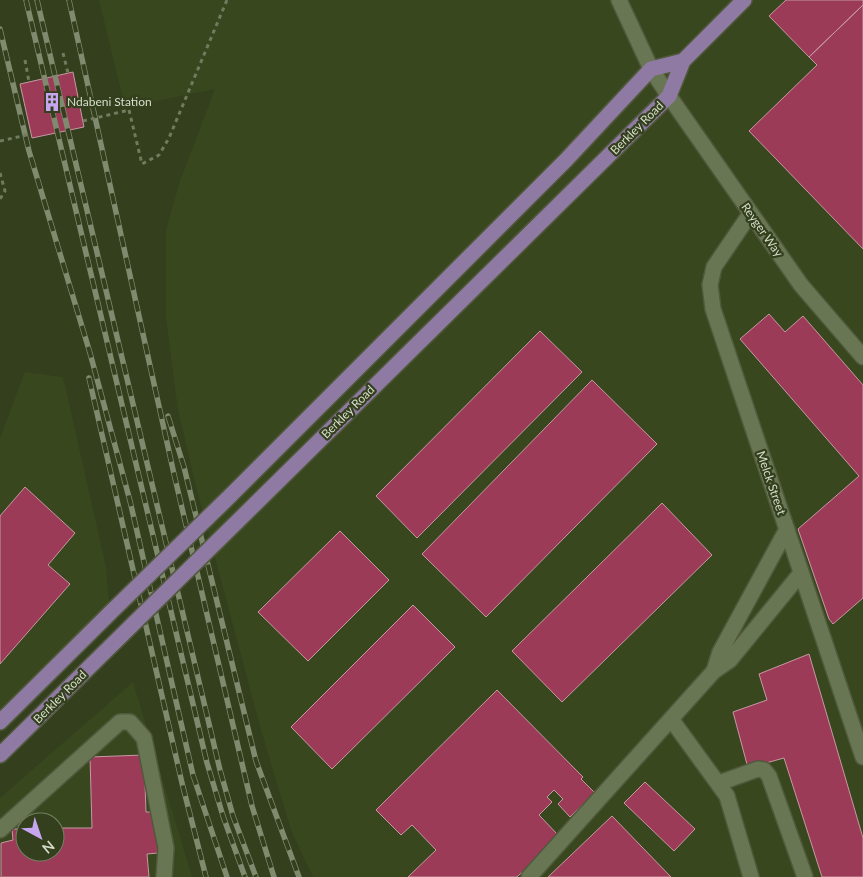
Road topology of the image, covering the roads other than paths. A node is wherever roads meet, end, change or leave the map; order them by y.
1 (619, 0) edge
2 (744, 0) edge
3 (684, 61) junction
4 (651, 69) junction
5 (669, 96) junction
6 (750, 214) junction
7 (480, 245) junction
8 (499, 262) junction
9 (863, 357) edge
10 (787, 529) junction
11 (801, 573) junction
12 (714, 671) junction
13 (671, 719) junction
14 (0, 722) edge
15 (0, 755) edge
16 (863, 757) edge
17 (719, 783) junction
18 (0, 830) edge
19 (164, 877) edge
20 (529, 877) edge
21 (751, 877) edge
22 (805, 877) edge

1 - 4 street, Reyger Way
2 - 3 main road, Berkley Road
3 - 4 main road
3 - 5 main road, Berkley Road
4 - 5 street, Reyger Way
4 - 7 main road, Berkley Road
5 - 6 street, Reyger Way
5 - 8 main road, Berkley Road
6 - 9 street, Reyger Way
6 - 10 street, Melck Street
7 - 8 main road
7 - 14 main road, Berkley Road, bridge
8 - 15 main road, Berkley Road, bridge
10 - 11 street, Melck Street
10 - 12 street
11 - 12 street
11 - 16 street, Melck Street
12 - 13 street
13 - 17 street
13 - 20 street
17 - 21 street
17 - 22 street
18 - 19 street

